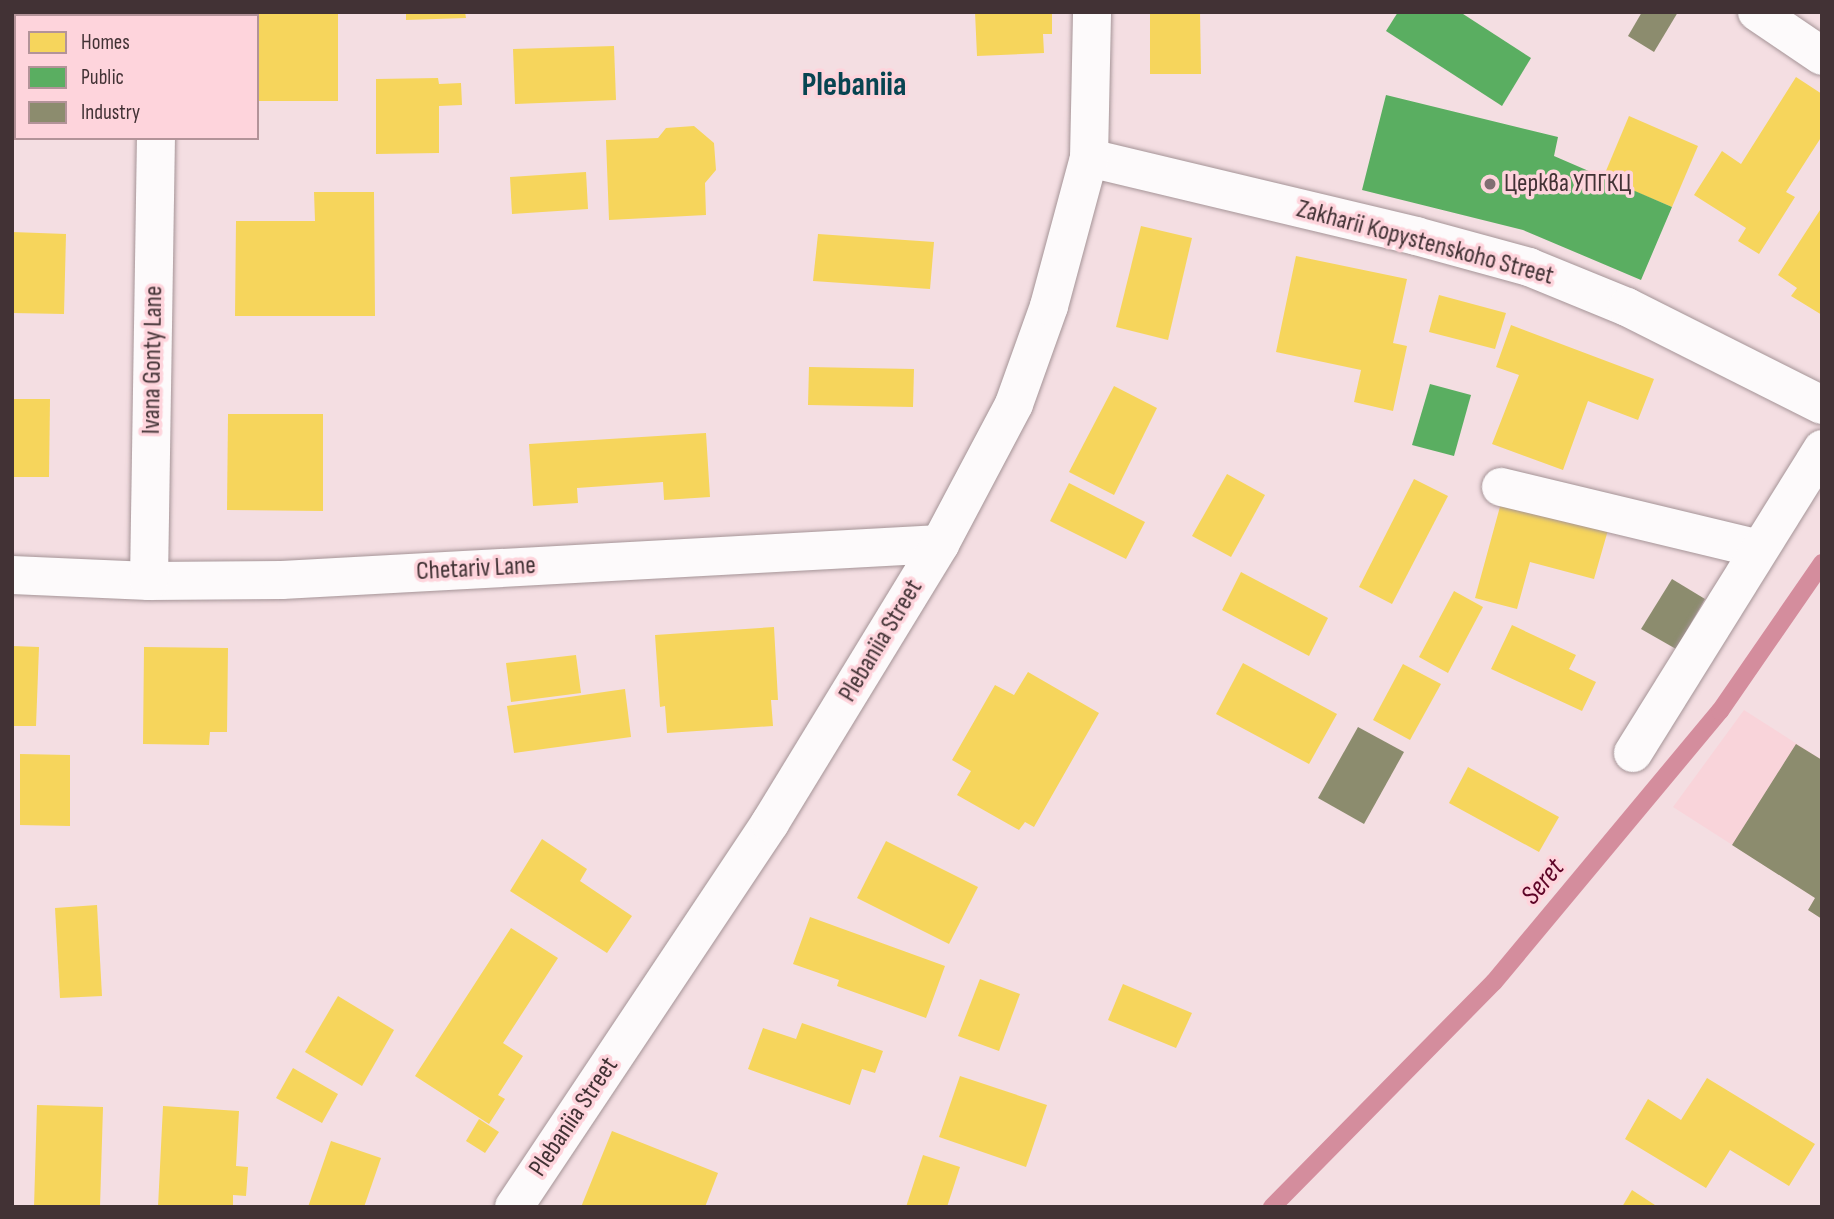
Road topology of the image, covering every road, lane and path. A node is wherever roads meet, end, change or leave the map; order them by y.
1 (1092, 12) edge
2 (1757, 12) edge
3 (1822, 56) edge
4 (156, 140) edge
5 (1089, 158) junction
6 (1822, 405) edge
7 (1822, 449) edge
8 (1501, 487) dead end
9 (940, 544) junction
10 (1759, 549) junction
11 (12, 575) edge
12 (149, 581) junction
13 (1633, 753) dead end
14 (514, 1207) edge

1 - 5 street, Plebaniia Street
2 - 3 street
4 - 12 street, Ivana Gonty Lane
5 - 6 street, Zakharii Kopystenskoho Street
5 - 9 street, Plebaniia Street
7 - 10 street
8 - 10 street
9 - 12 street, Chetariv Lane
9 - 14 street, Plebaniia Street
10 - 13 street
11 - 12 street, Chetariv Lane

